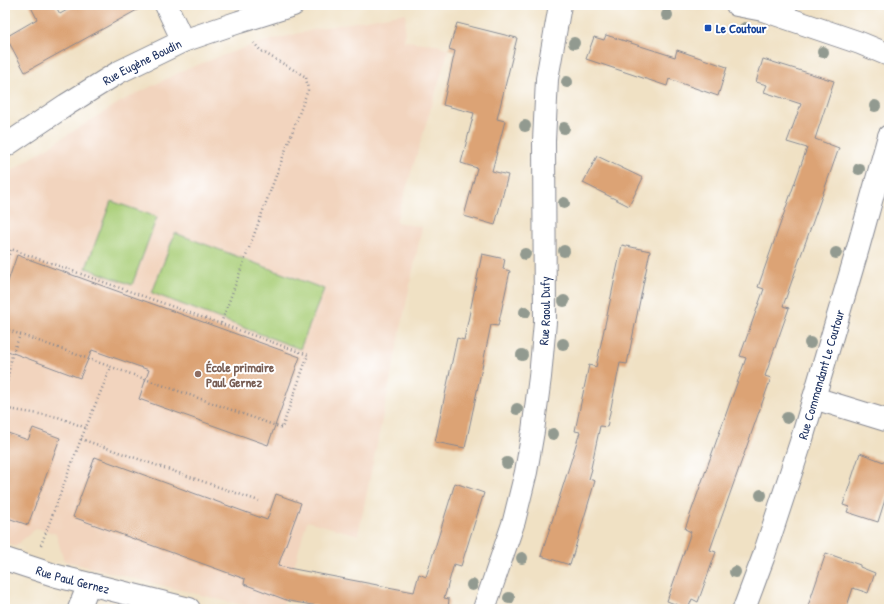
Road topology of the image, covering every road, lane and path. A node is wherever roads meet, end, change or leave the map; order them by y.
1 (166, 5) edge
2 (293, 5) edge
3 (560, 5) edge
4 (737, 5) edge
5 (253, 39) dead end
6 (183, 41) junction
7 (889, 55) edge
8 (889, 136) edge
9 (5, 146) edge
10 (5, 266) edge
11 (221, 323) junction
12 (5, 329) edge
13 (20, 335) junction
14 (112, 367) junction
15 (5, 397) edge
16 (814, 398) junction
17 (5, 405) edge
18 (889, 421) edge
19 (86, 428) junction
20 (82, 439) junction
21 (259, 501) dead end
22 (5, 559) edge
23 (32, 567) junction
24 (89, 584) junction
25 (78, 609) edge
26 (188, 609) edge
27 (484, 609) edge
28 (744, 609) edge

1 - 6 street
2 - 6 street, Rue Eugène Boudin
3 - 27 street, Rue Raoul Dufy
4 - 7 street
5 - 11 path
6 - 9 street, Rue Eugène Boudin
8 - 16 street, Rue Commandant Le Coutour
10 - 11 path
11 - 14 path
12 - 13 path
13 - 14 path
13 - 15 path
14 - 19 path
16 - 18 street
16 - 28 street, Rue Commandant Le Coutour
17 - 19 path
19 - 20 path
20 - 21 path
20 - 23 path
22 - 23 street, Rue Paul Gernez
23 - 24 street, Rue Paul Gernez
24 - 25 street
24 - 26 street, Rue Paul Gernez

